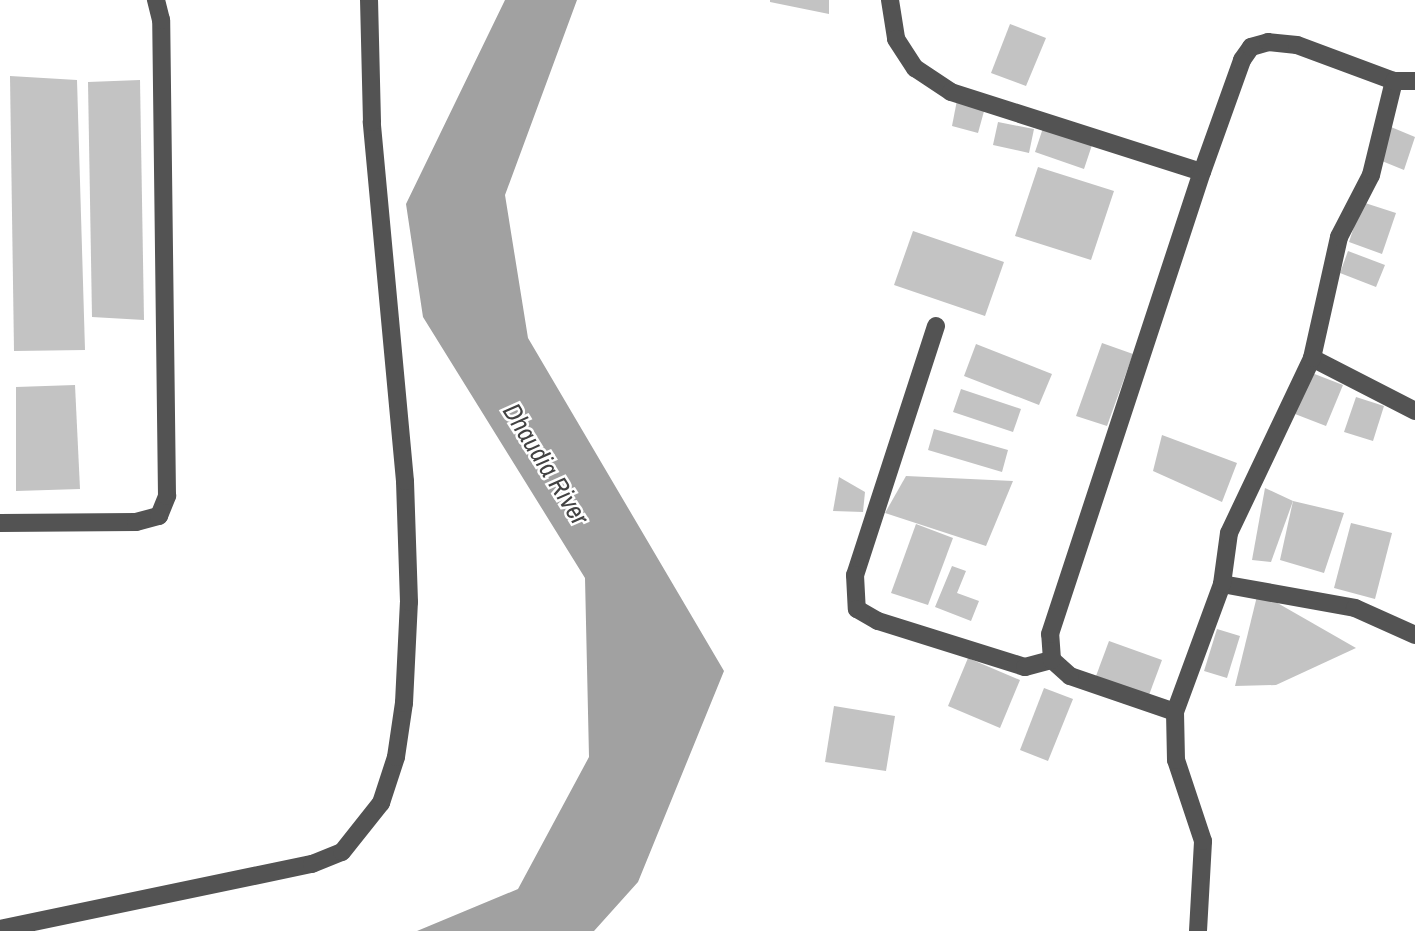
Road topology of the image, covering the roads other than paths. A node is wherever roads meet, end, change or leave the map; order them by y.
1 (156, 0) edge
2 (369, 0) edge
3 (890, 0) edge
4 (1394, 81) junction
5 (1415, 81) edge
6 (1202, 172) junction
7 (936, 326) dead end
8 (1312, 358) junction
9 (1415, 411) edge
10 (0, 523) edge
11 (1222, 584) junction
12 (1415, 635) edge
13 (1052, 660) junction
14 (1175, 712) junction
15 (0, 929) edge
16 (1198, 931) edge

1 - 10 street
2 - 15 street
3 - 6 street
4 - 5 street
4 - 6 street
4 - 8 street
6 - 13 street
7 - 13 street
8 - 9 street
8 - 11 street
11 - 12 street
11 - 14 street
13 - 14 street
14 - 16 street

